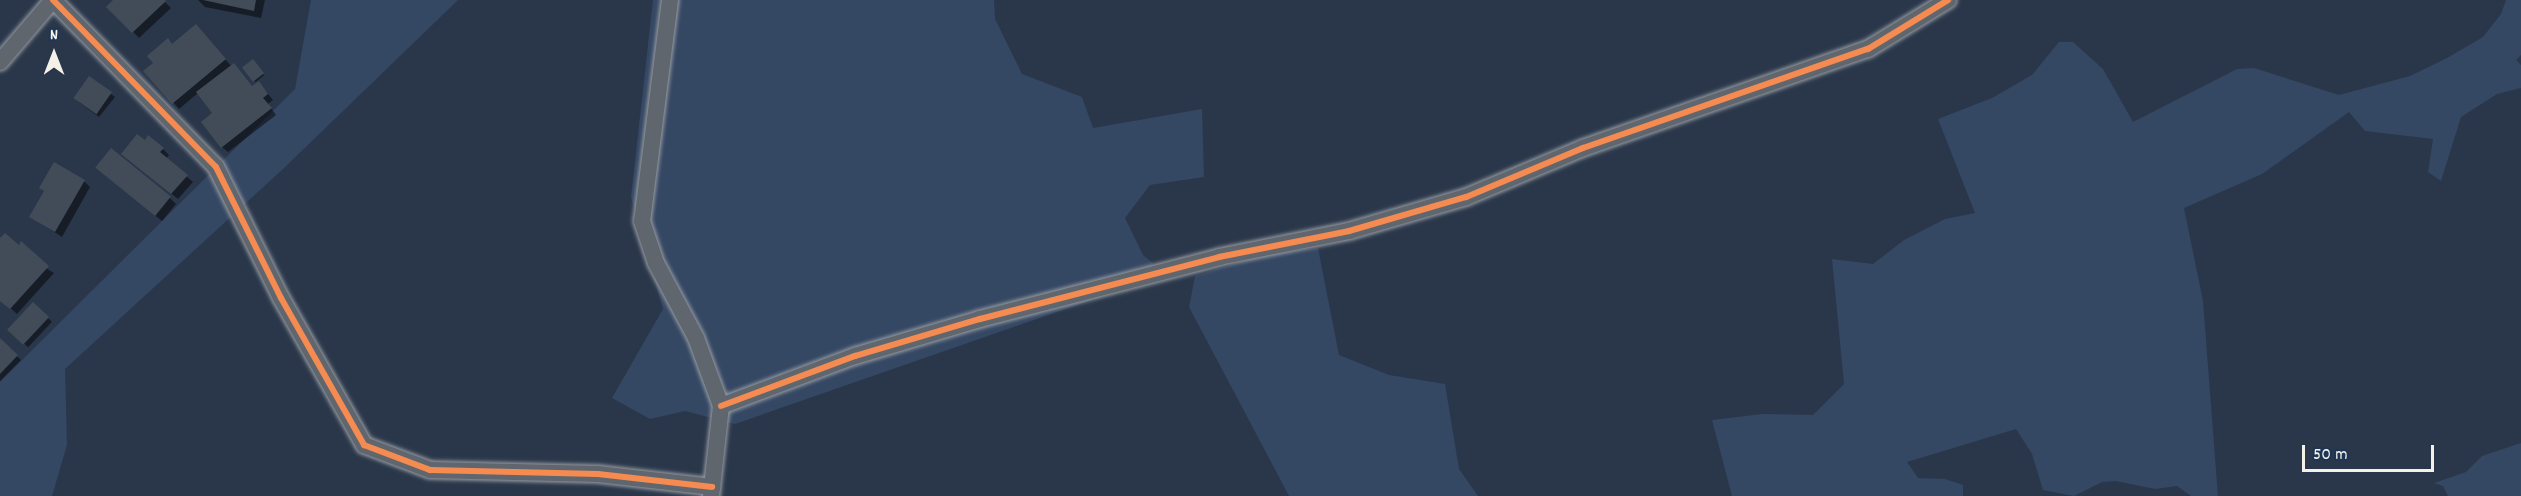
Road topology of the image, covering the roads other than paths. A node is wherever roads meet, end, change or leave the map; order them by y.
1 (53, 0) edge
2 (670, 0) edge
3 (1948, 0) edge
4 (0, 62) edge
5 (721, 406) junction
6 (712, 491) edge

1 - 4 street
1 - 6 street
2 - 5 street
3 - 5 street
5 - 6 street

